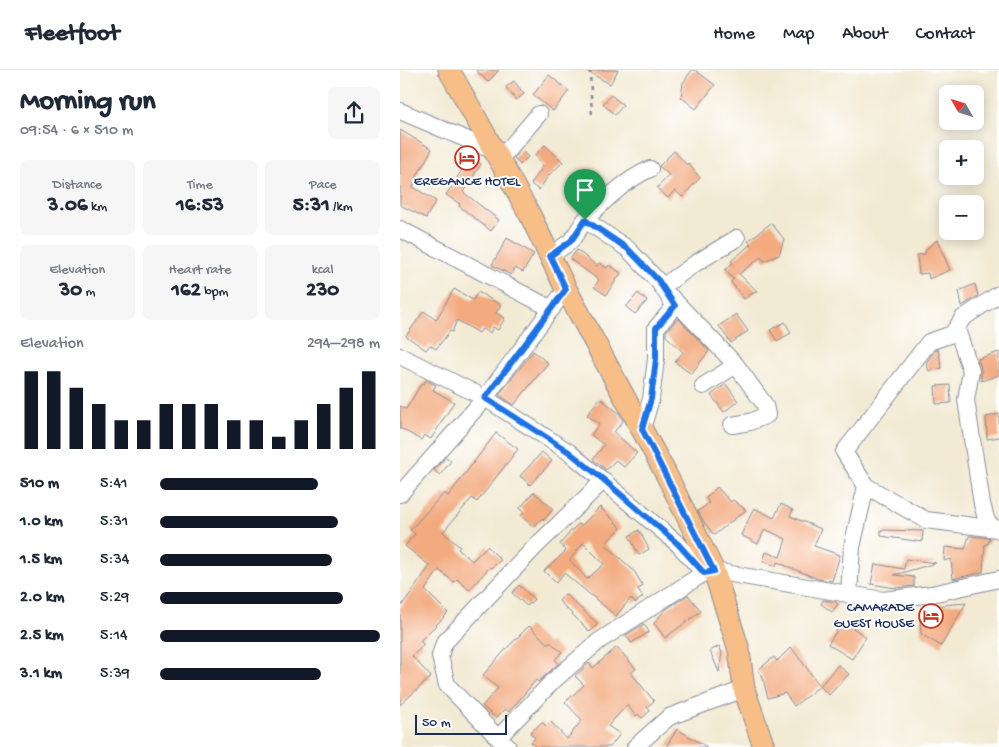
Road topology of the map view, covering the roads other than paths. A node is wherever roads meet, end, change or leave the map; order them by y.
1 (449, 70) edge
2 (400, 111) edge
3 (539, 114) dead end
4 (498, 155) junction
5 (650, 169) dead end
6 (585, 220) junction
7 (400, 229) edge
8 (737, 238) dead end
9 (550, 256) junction
10 (566, 289) junction
11 (664, 290) junction
12 (999, 294) edge
13 (552, 309) junction
14 (952, 334) junction
15 (400, 356) edge
16 (736, 365) junction
17 (703, 386) dead end
18 (485, 398) junction
19 (732, 425) dead end
20 (642, 429) junction
21 (405, 478) edge
22 (604, 480) junction
23 (866, 486) junction
24 (400, 494) edge
25 (998, 530) edge
26 (709, 572) junction
27 (999, 579) edge
28 (849, 596) junction
29 (744, 689) junction
30 (503, 743) edge
31 (634, 747) edge
32 (764, 747) edge

1 - 4 main road
2 - 4 street
3 - 4 street
4 - 9 main road
5 - 6 street
6 - 9 street
6 - 11 street
7 - 13 street
8 - 11 street
9 - 10 main road
10 - 13 street
10 - 20 main road
11 - 16 street
11 - 20 street
12 - 14 street
13 - 18 street
14 - 23 street
14 - 25 street
15 - 18 street
16 - 17 street
16 - 19 street
18 - 21 street
18 - 22 street
20 - 26 main road
21 - 24 street
22 - 26 street
22 - 30 street
23 - 25 street
23 - 28 street
26 - 28 street
26 - 29 main road
26 - 30 street
27 - 28 street
29 - 31 street
29 - 32 main road

